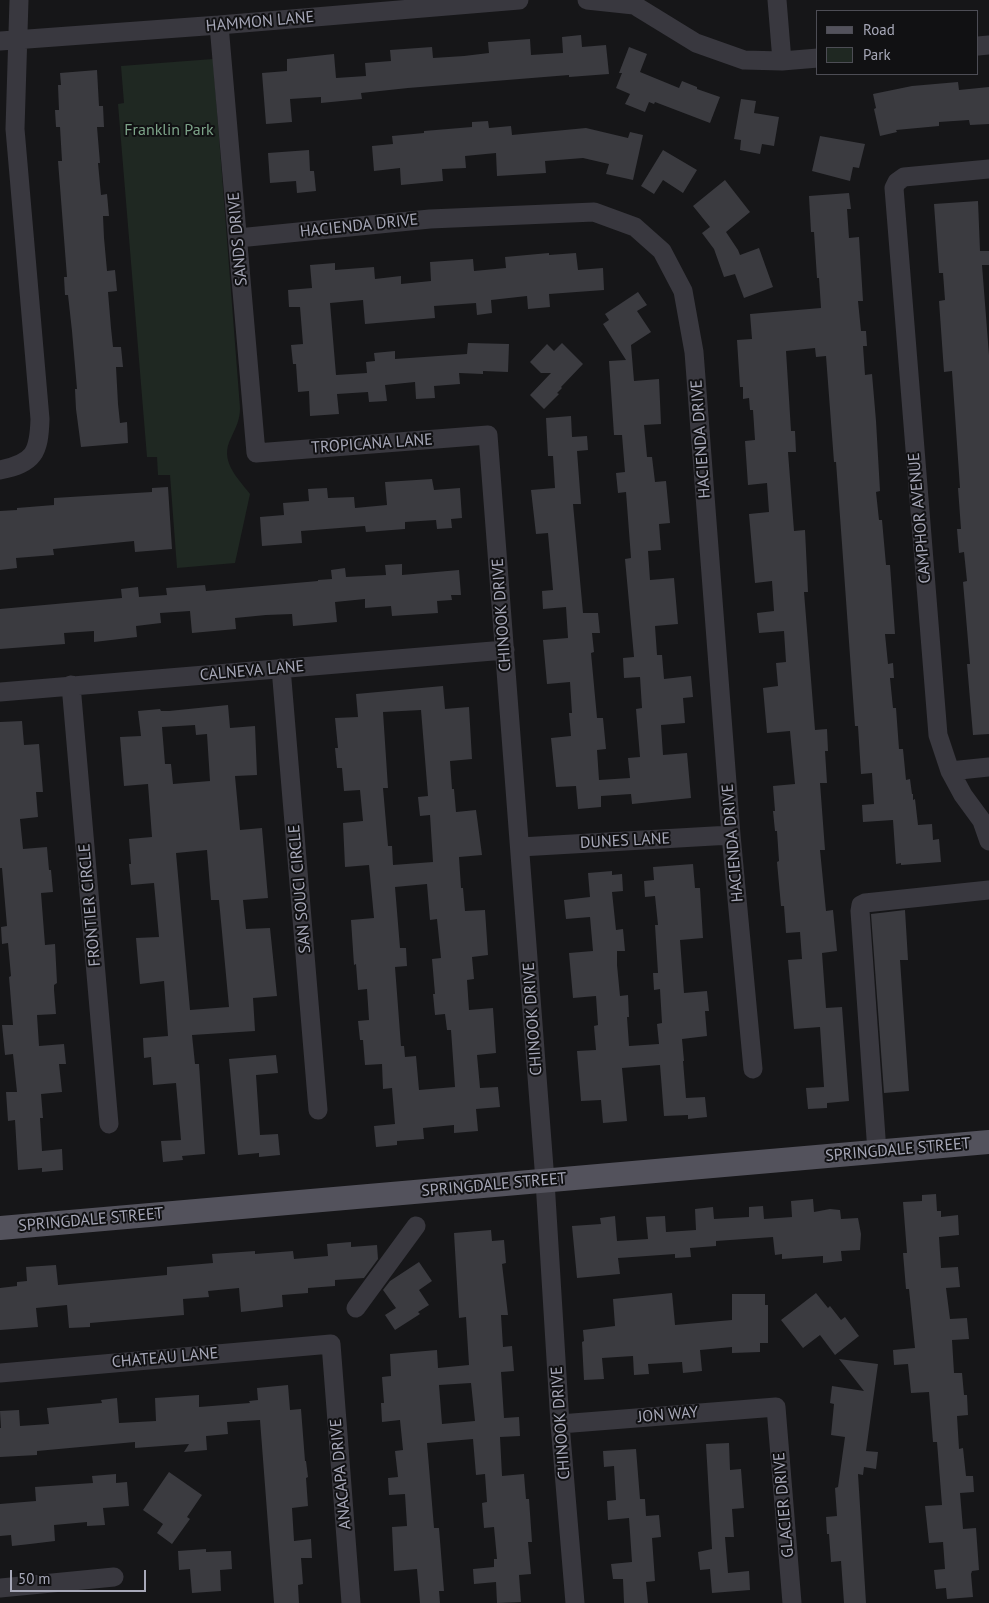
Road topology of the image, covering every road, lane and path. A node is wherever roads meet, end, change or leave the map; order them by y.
1 (19, 0) edge
2 (519, 0) edge
3 (587, 0) edge
4 (777, 0) edge
5 (219, 25) junction
6 (9, 41) edge
7 (816, 58) edge
8 (782, 61) junction
9 (989, 169) edge
10 (238, 238) junction
11 (488, 435) joint
12 (256, 453) joint
13 (0, 470) edge
14 (505, 650) junction
15 (282, 668) junction
16 (71, 685) junction
17 (0, 692) edge
18 (989, 767) edge
19 (950, 771) junction
20 (731, 836) junction
21 (989, 841) edge
22 (520, 846) junction
23 (989, 890) edge
24 (753, 1069) dead end
25 (318, 1110) dead end
26 (110, 1124) dead end
27 (989, 1142) edge
28 (877, 1152) junction
29 (545, 1181) junction
30 (416, 1226) dead end
31 (0, 1228) edge
32 (356, 1308) dead end
33 (330, 1344) joint
34 (0, 1373) edge
35 (776, 1407) joint
36 (560, 1424) junction
37 (114, 1577) dead end
38 (0, 1588) edge
39 (351, 1603) edge
40 (576, 1603) edge
41 (792, 1603) edge

1 - 6 street
2 - 5 street, HAMMON LANE
3 - 8 street
4 - 8 street
5 - 6 street, HAMMON LANE
5 - 10 street, SANDS DRIVE
6 - 13 street
7 - 8 street
9 - 19 street, CAMPHOR AVENUE
10 - 12 street, SANDS DRIVE
10 - 20 street, HACIENDA DRIVE
11 - 12 street, TROPICANA LANE
11 - 14 street, CHINOOK DRIVE
14 - 15 street, CALNEVA LANE
14 - 22 street, CHINOOK DRIVE
15 - 16 street, CALNEVA LANE
15 - 25 street, SAN SOUCI CIRCLE
16 - 17 street, CALNEVA LANE
16 - 26 street, FRONTIER CIRCLE
18 - 19 street
19 - 21 street, CAMPHOR AVENUE
20 - 22 street, DUNES LANE
20 - 24 street, HACIENDA DRIVE
22 - 29 street, CHINOOK DRIVE
23 - 28 street
27 - 28 main road, SPRINGDALE STREET
28 - 29 main road, SPRINGDALE STREET
29 - 31 main road, SPRINGDALE STREET
29 - 36 street, CHINOOK DRIVE
30 - 32 street
33 - 34 street, CHATEAU LANE
33 - 39 street, ANACAPA DRIVE
35 - 36 street, JON WAY
35 - 41 street, GLACIER DRIVE
36 - 40 street, CHINOOK DRIVE
37 - 38 street

